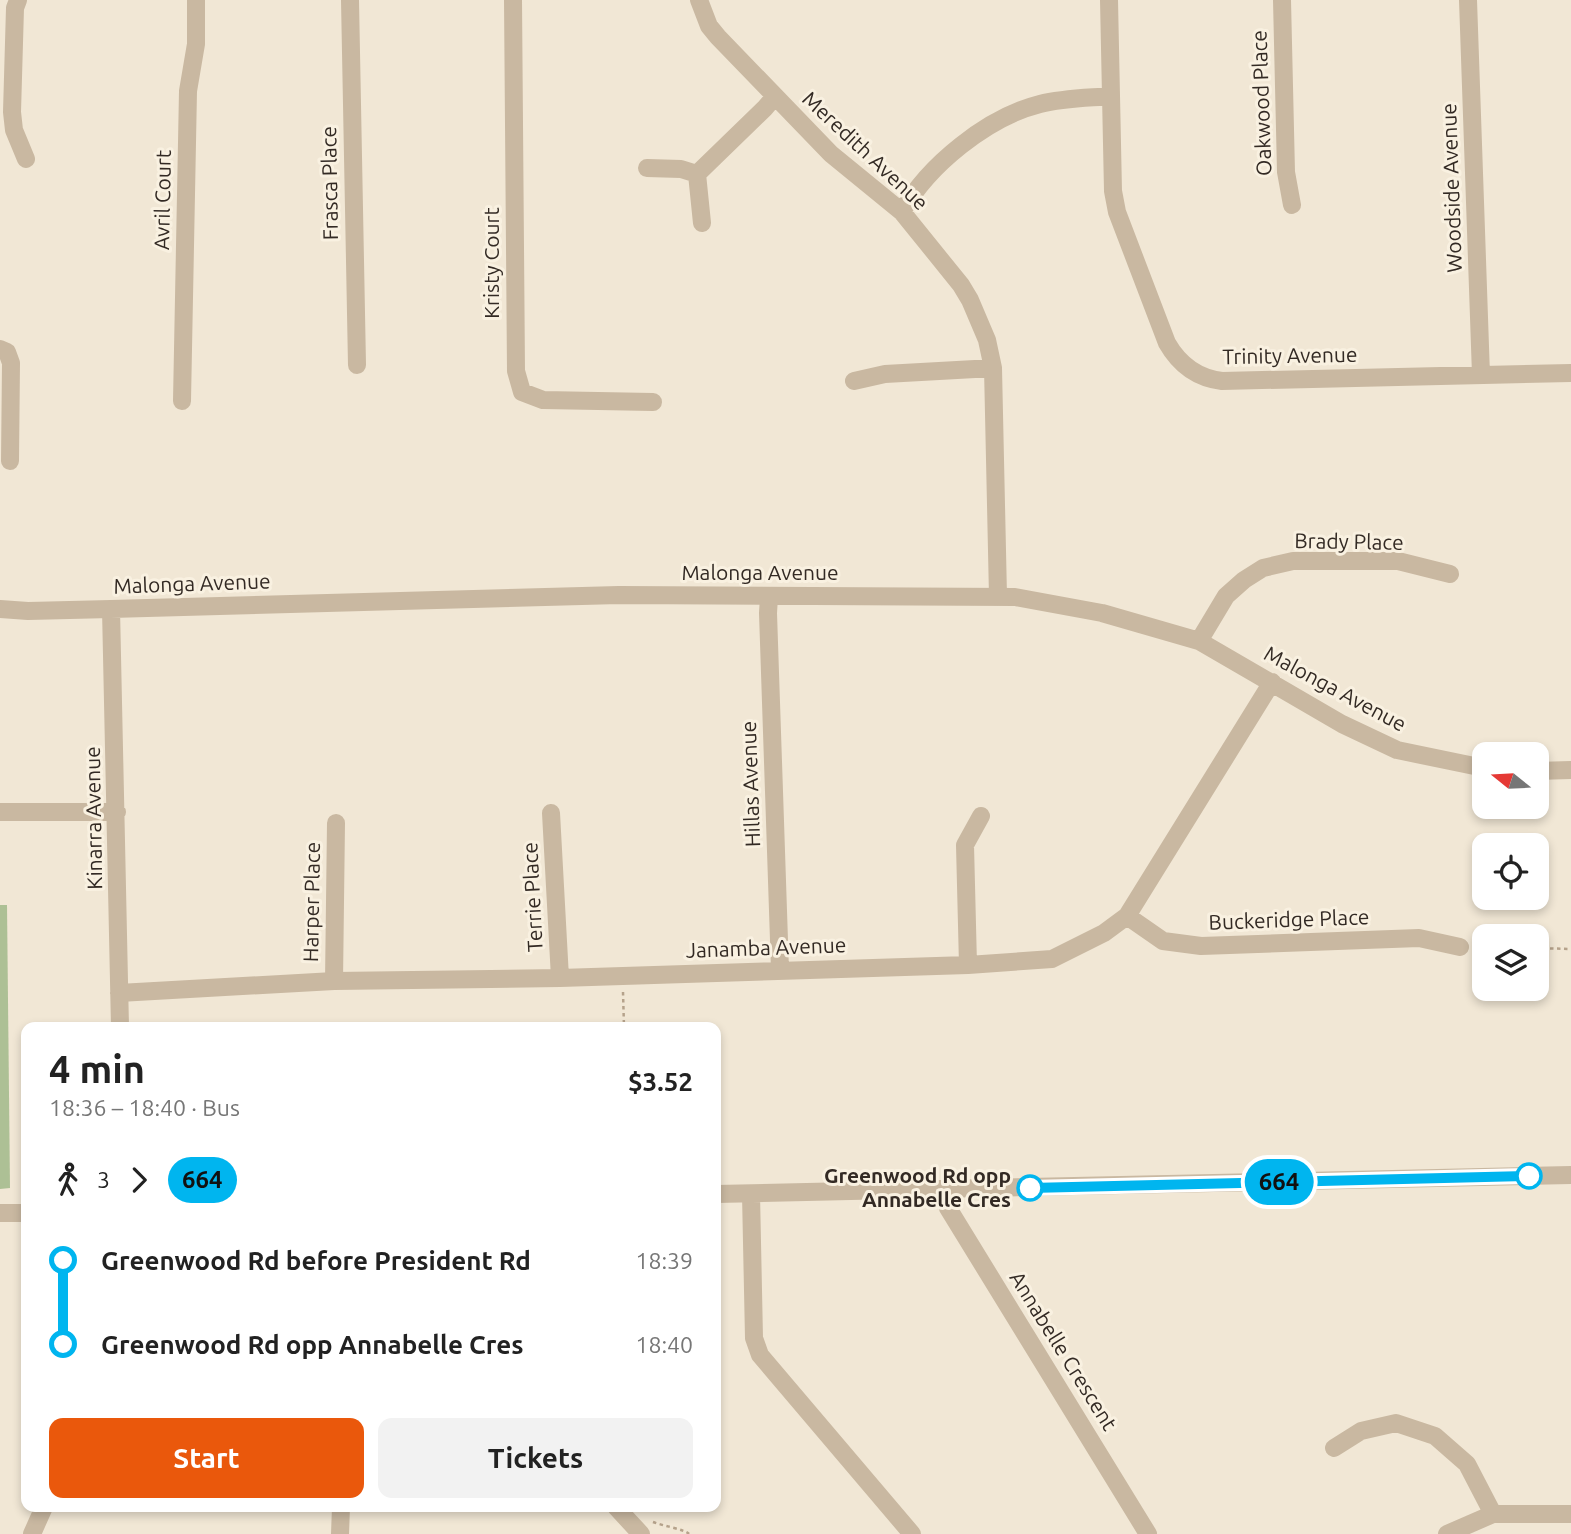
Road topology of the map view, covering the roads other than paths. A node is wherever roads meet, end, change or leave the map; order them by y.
1 (18, 0) edge
2 (196, 0) edge
3 (350, 0) edge
4 (513, 0) edge
5 (699, 0) edge
6 (1109, 0) edge
7 (1282, 0) edge
8 (1468, 0) edge
9 (775, 96) junction
10 (1111, 96) junction
11 (26, 159) dead end
12 (647, 168) dead end
13 (697, 174) junction
14 (1292, 205) dead end
15 (902, 212) junction
16 (702, 223) dead end
17 (0, 349) edge
18 (357, 365) dead end
19 (993, 368) junction
20 (1571, 373) edge
21 (1481, 375) junction
22 (854, 381) dead end
23 (182, 401) dead end
24 (653, 402) dead end
25 (10, 461) dead end
26 (1450, 574) dead end
27 (998, 596) junction
28 (769, 597) junction
29 (0, 609) edge
30 (111, 609) junction
31 (1199, 641) junction
32 (1272, 682) junction
33 (1472, 766) edge
34 (1571, 770) edge
35 (1549, 771) edge
36 (0, 812) edge
37 (117, 812) junction
38 (551, 813) dead end
39 (981, 816) dead end
40 (336, 823) dead end
41 (1127, 916) junction
42 (1460, 947) dead end
43 (968, 965) junction
44 (780, 970) junction
45 (561, 978) junction
46 (334, 981) junction
47 (119, 993) junction
48 (120, 1022) edge
49 (1571, 1175) edge
50 (947, 1188) junction
51 (721, 1194) edge
52 (751, 1194) junction
53 (0, 1213) edge
54 (21, 1213) edge
55 (1334, 1448) dead end
56 (42, 1512) edge
57 (341, 1512) edge
58 (624, 1512) edge
59 (1493, 1514) junction
60 (1571, 1514) edge
61 (646, 1528) edge
62 (32, 1534) edge
63 (340, 1534) edge
64 (912, 1534) edge
65 (1149, 1534) edge
66 (1447, 1534) edge

1 - 11 street
2 - 23 street, Avril Court
3 - 18 street, Frasca Place
4 - 24 street, Kristy Court
5 - 9 street, Meredith Avenue
6 - 10 street, Trinity Avenue
7 - 14 street, Oakwood Place
8 - 21 street, Woodside Avenue
9 - 13 street
9 - 15 street, Meredith Avenue
10 - 15 street
10 - 21 street, Trinity Avenue
12 - 13 street
13 - 16 street
15 - 19 street, Meredith Avenue
17 - 25 street
19 - 22 street
19 - 27 street, Meredith Avenue
20 - 21 street, Trinity Avenue
26 - 31 street, Brady Place
27 - 28 street, Malonga Avenue
27 - 31 street, Malonga Avenue
28 - 30 street, Malonga Avenue
28 - 44 street, Hillas Avenue
29 - 30 street, Malonga Avenue
30 - 37 street, Kinarra Avenue
31 - 32 street, Malonga Avenue
32 - 33 street, Malonga Avenue
32 - 41 street, Janamba Avenue
34 - 35 street
36 - 37 street
37 - 47 street, Kinarra Avenue
38 - 45 street, Terrie Place
39 - 43 street
40 - 46 street, Harper Place
41 - 42 street, Buckeridge Place
41 - 43 street, Janamba Avenue
43 - 44 street, Janamba Avenue
44 - 45 street, Janamba Avenue
45 - 46 street, Janamba Avenue
46 - 47 street, Janamba Avenue
47 - 48 street, Kinarra Avenue
49 - 50 street
50 - 52 street
50 - 65 street, Annabelle Crescent
51 - 52 street
52 - 64 street
53 - 54 street
55 - 59 street
56 - 62 street
57 - 63 street
58 - 61 street
59 - 60 street
59 - 66 street

